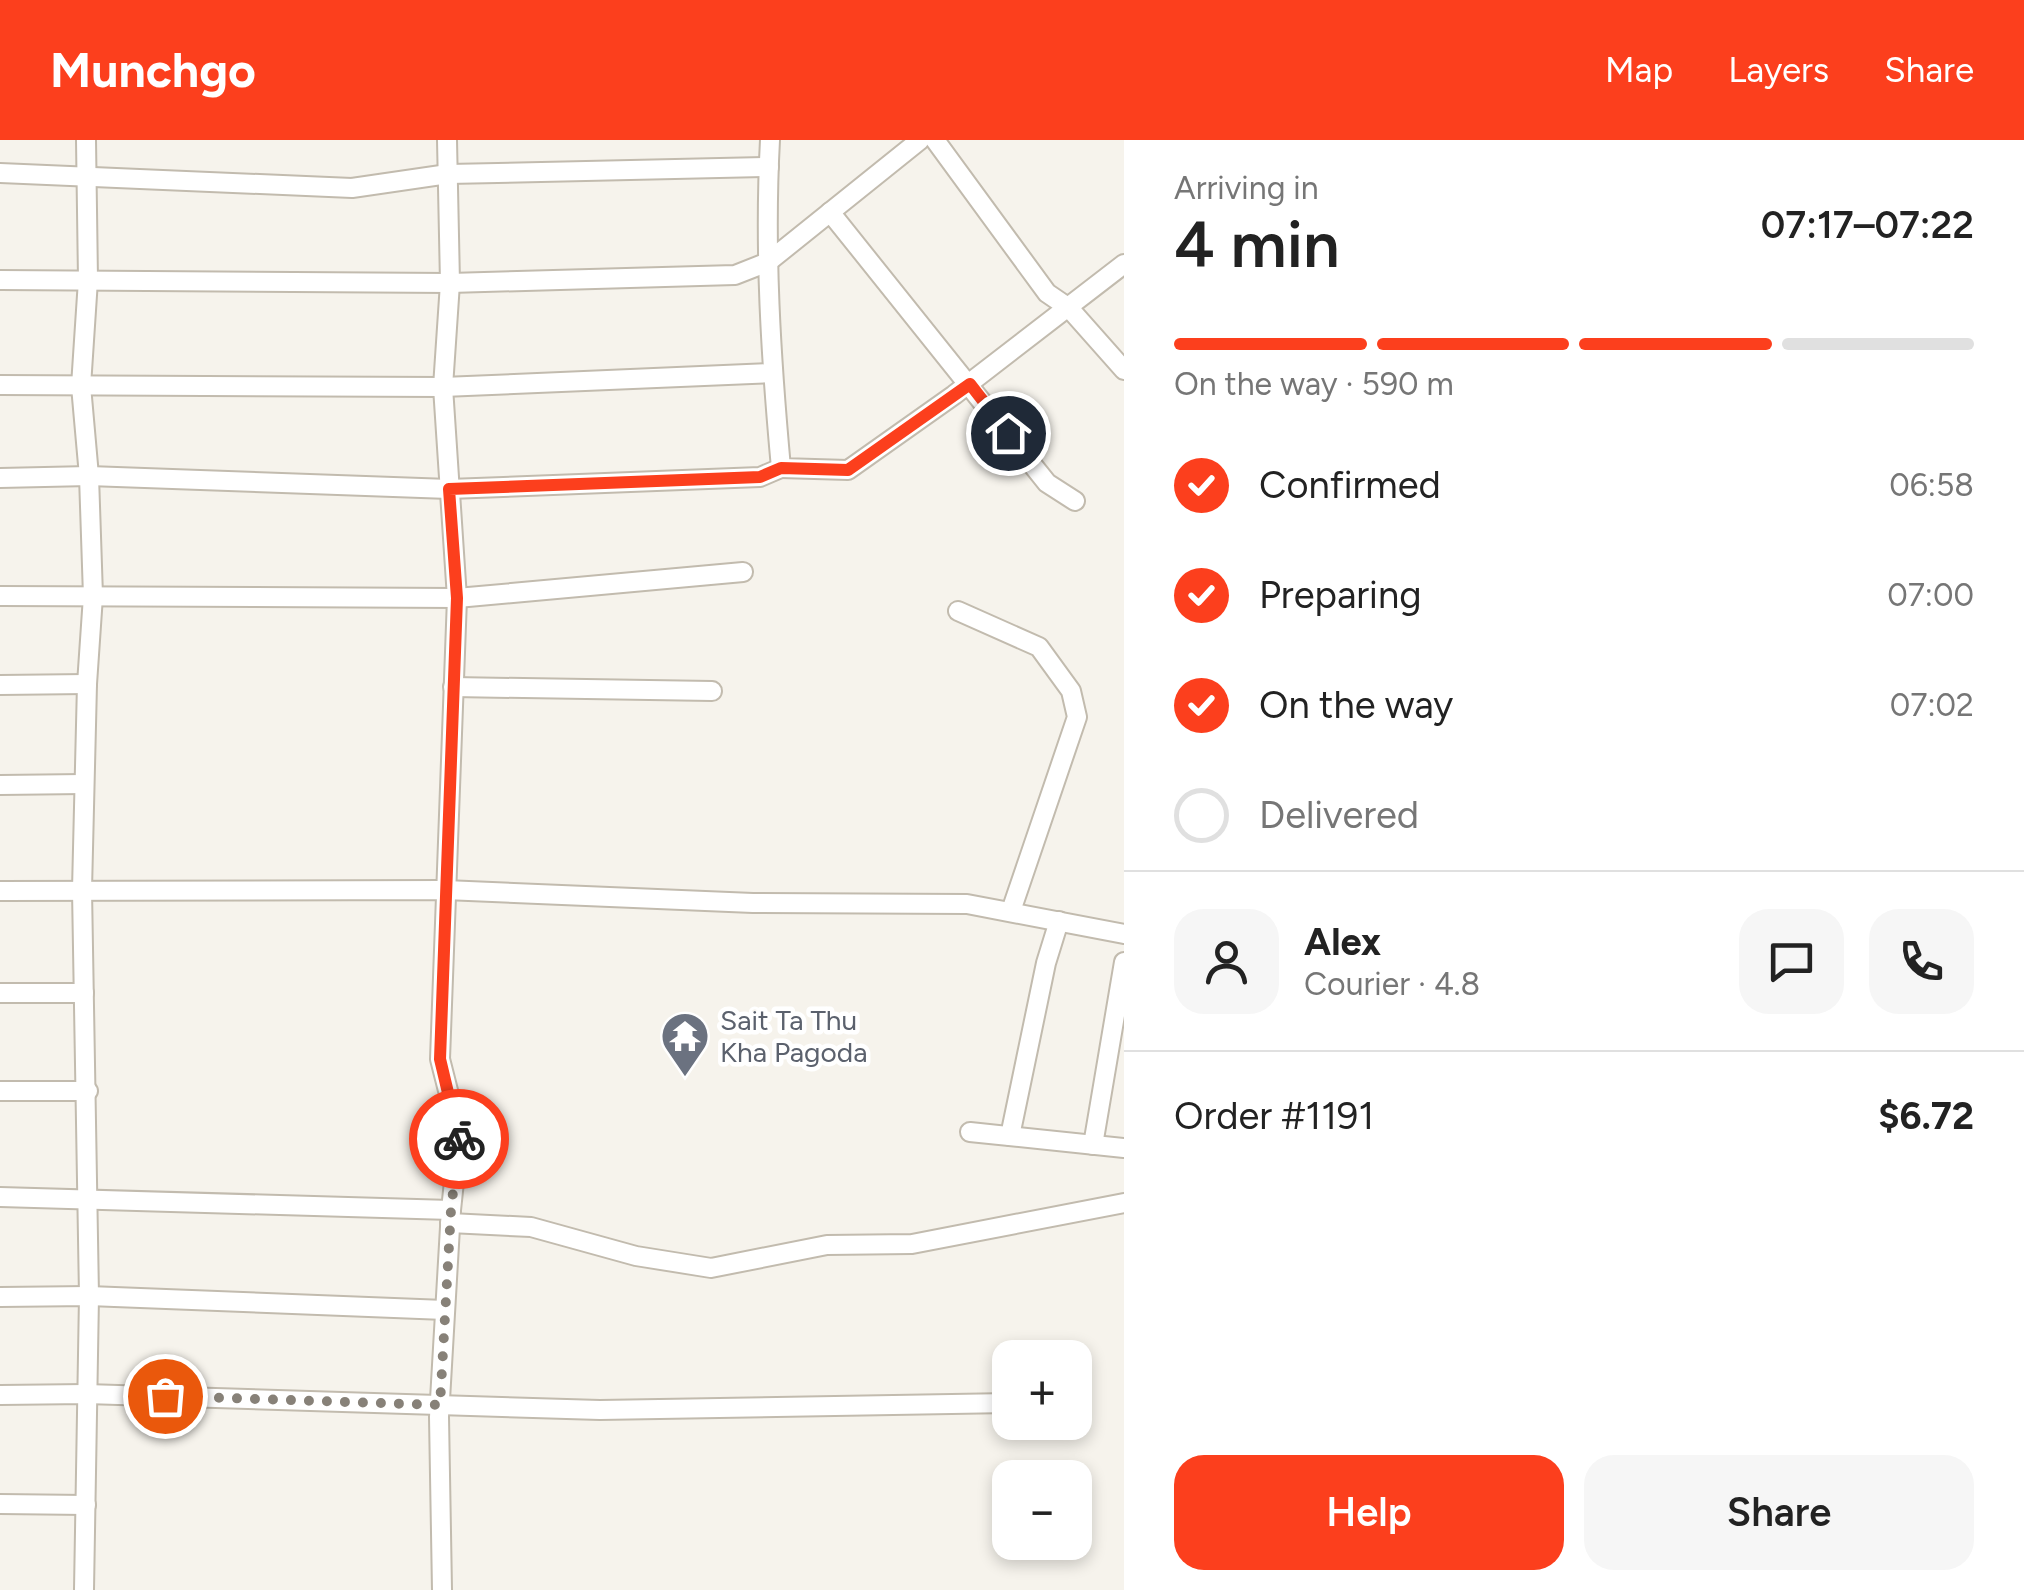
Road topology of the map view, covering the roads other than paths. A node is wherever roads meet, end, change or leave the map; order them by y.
1 (86, 140) edge
2 (447, 140) edge
3 (770, 140) edge
4 (920, 140) edge
5 (936, 140) edge
6 (769, 166) junction
7 (0, 173) edge
8 (87, 174) junction
9 (448, 174) junction
10 (830, 212) junction
11 (768, 262) junction
12 (1124, 264) edge
13 (0, 280) edge
14 (88, 280) junction
15 (450, 284) junction
16 (1069, 308) junction
17 (1124, 370) edge
18 (772, 373) junction
19 (970, 384) junction
20 (0, 385) edge
21 (81, 386) junction
22 (444, 387) junction
23 (781, 468) junction
24 (89, 476) junction
25 (0, 478) edge
26 (449, 489) junction
27 (1075, 501) dead end
28 (742, 572) dead end
29 (0, 596) edge
30 (93, 596) junction
31 (457, 598) junction
32 (958, 611) dead end
33 (87, 684) junction
34 (0, 685) edge
35 (454, 687) junction
36 (712, 692) dead end
37 (84, 784) junction
38 (0, 785) edge
39 (82, 890) junction
40 (445, 890) junction
41 (0, 891) edge
42 (1011, 911) junction
43 (1058, 921) junction
44 (1123, 929) edge
45 (1124, 962) edge
46 (84, 993) junction
47 (0, 994) edge
48 (88, 1090) junction
49 (0, 1091) edge
50 (970, 1132) dead end
51 (1010, 1136) junction
52 (1093, 1145) junction
53 (1124, 1148) edge
54 (0, 1197) edge
55 (88, 1199) junction
56 (1124, 1203) edge
57 (450, 1216) junction
58 (89, 1296) junction
59 (0, 1297) edge
60 (445, 1310) junction
61 (86, 1394) junction
62 (0, 1395) edge
63 (992, 1402) edge
64 (440, 1405) junction
65 (0, 1504) edge
66 (86, 1505) junction
67 (84, 1590) edge
68 (442, 1590) edge

1 - 8 street
2 - 9 street
3 - 6 street
4 - 10 street
5 - 16 street
6 - 9 street
6 - 11 street
7 - 8 street
8 - 9 street
8 - 14 street
9 - 15 street
10 - 11 street
10 - 19 street
11 - 15 street
11 - 18 street
12 - 16 street
13 - 14 street
14 - 15 street
14 - 21 street
15 - 22 street
16 - 17 street
16 - 19 street
18 - 22 street
18 - 23 street
19 - 23 street
19 - 27 street
20 - 21 street
21 - 22 street
21 - 24 street
22 - 26 street
23 - 26 street
24 - 25 street
24 - 26 street
24 - 30 street
26 - 31 street
28 - 31 street
29 - 30 street
30 - 31 street
30 - 33 street
31 - 35 street
32 - 42 street
33 - 34 street
33 - 37 street
35 - 36 street
35 - 40 street
37 - 38 street
37 - 39 street
39 - 40 street
39 - 41 street
39 - 46 street
40 - 42 street
40 - 57 street
42 - 43 street
43 - 44 street
43 - 51 street
45 - 52 street
46 - 47 street
46 - 48 street
48 - 49 street
48 - 55 street
50 - 51 street
51 - 52 street
52 - 53 street
54 - 55 street
55 - 57 street
55 - 58 street
56 - 57 street
57 - 60 street
58 - 59 street
58 - 60 street
58 - 61 street
60 - 64 street
61 - 62 street
61 - 64 street
61 - 66 street
63 - 64 street
64 - 68 street
65 - 66 street
66 - 67 street

